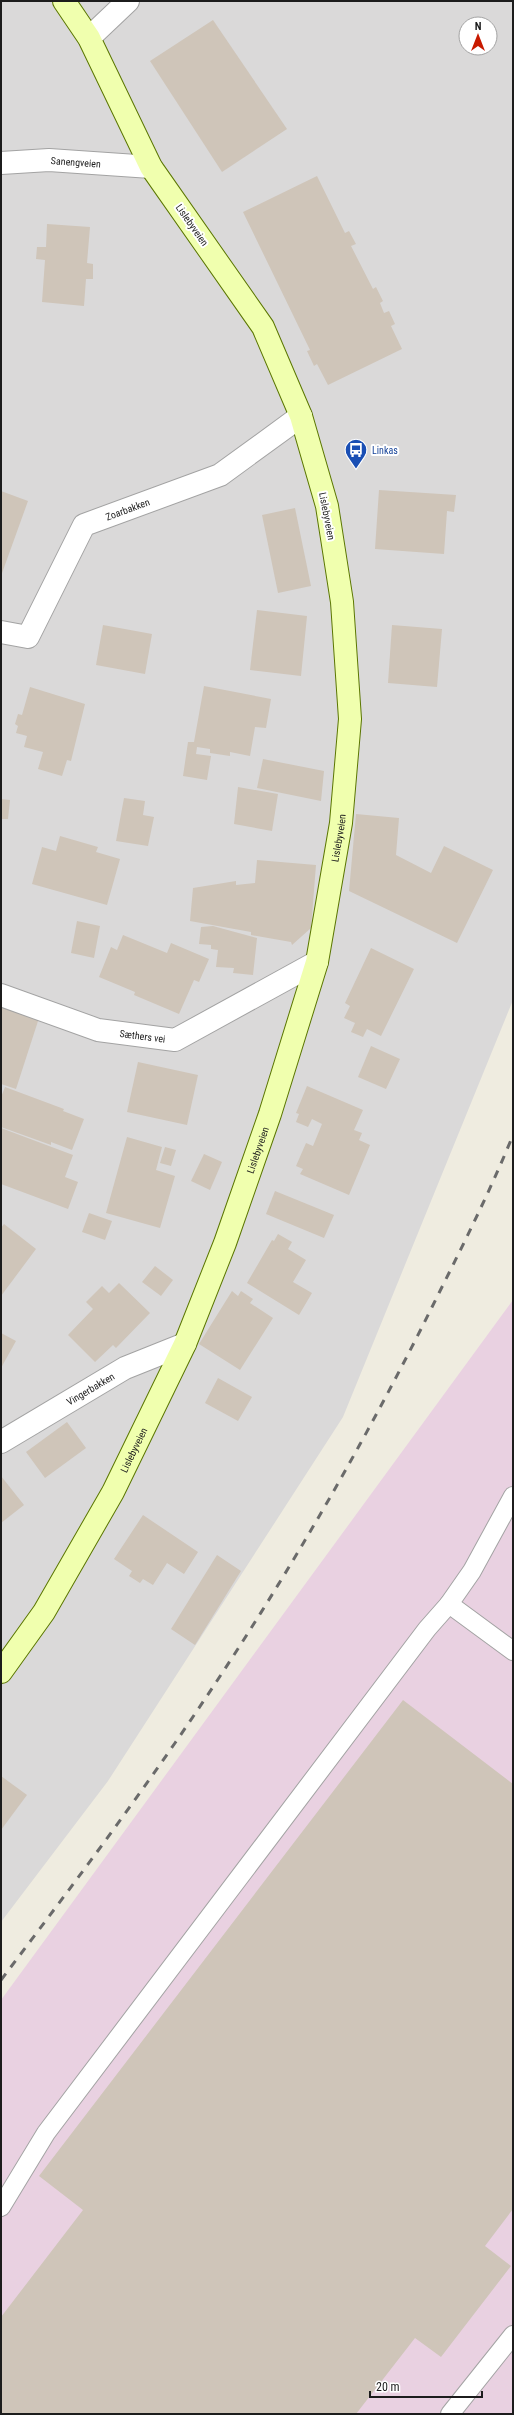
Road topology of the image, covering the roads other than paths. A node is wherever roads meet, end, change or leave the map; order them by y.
1 (64, 1) edge
2 (128, 1) edge
3 (89, 38) junction
4 (1, 163) edge
5 (151, 167) junction
6 (301, 416) junction
7 (1, 632) edge
8 (317, 962) junction
9 (1, 995) edge
10 (185, 1344) junction
11 (1, 1442) edge
12 (513, 1496) edge
13 (449, 1604) junction
14 (513, 1651) edge
15 (1, 1672) edge
16 (1, 2206) edge
17 (513, 2335) edge
18 (450, 2414) edge

1 - 3 street, Lislebyveien
2 - 3 street
3 - 5 street, Lislebyveien
4 - 5 street, Sanengveien
5 - 6 street, Lislebyveien
6 - 7 street, Zoarbakken
6 - 8 street, Lislebyveien
8 - 9 street, Sæthers vei
8 - 10 street, Lislebyveien
10 - 11 street, Vingerbakken
10 - 15 street, Lislebyveien
12 - 13 lane
13 - 14 lane
13 - 16 lane
17 - 18 lane

